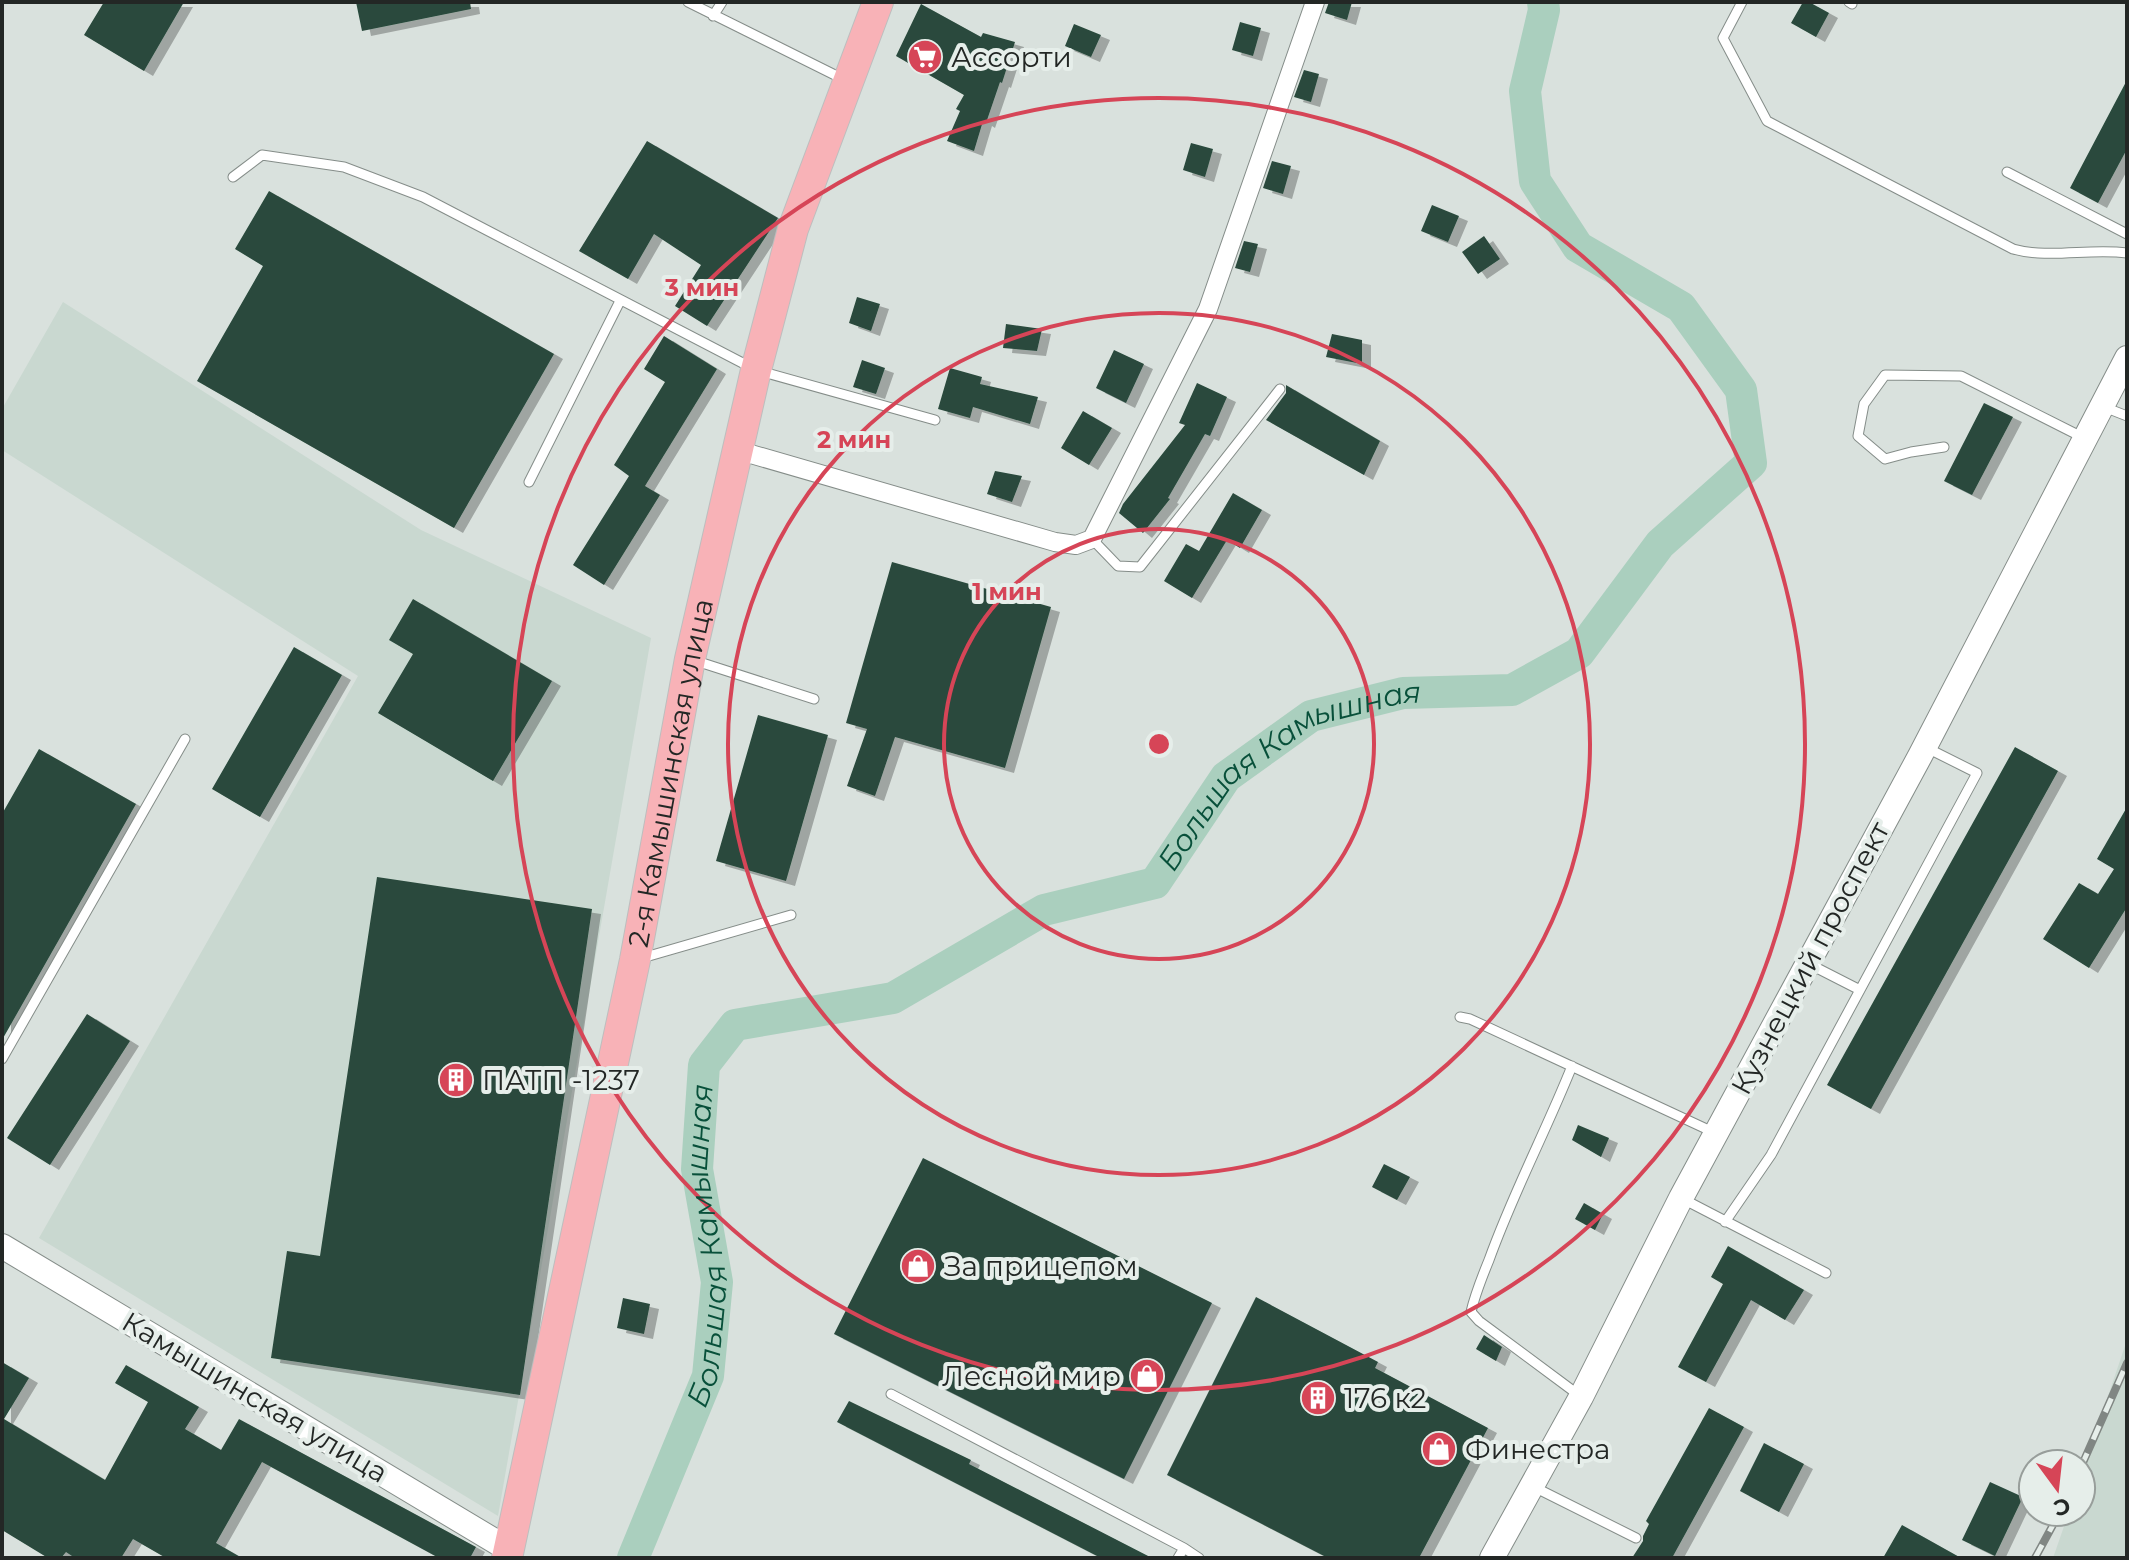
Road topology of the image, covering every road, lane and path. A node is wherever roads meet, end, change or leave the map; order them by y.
1 (688, 2) edge
2 (722, 2) edge
3 (878, 2) edge
4 (1315, 2) edge
5 (1742, 2) edge
6 (713, 16) junction
7 (848, 81) junction
8 (2007, 172) dead end
9 (233, 177) dead end
10 (2127, 234) edge
11 (2127, 253) edge
12 (620, 301) junction
13 (2127, 358) edge
14 (756, 370) junction
15 (1280, 389) dead end
16 (2101, 406) junction
17 (2127, 416) edge
18 (935, 420) dead end
19 (2084, 438) junction
20 (1944, 447) dead end
21 (737, 450) junction
22 (529, 482) dead end
23 (1092, 539) junction
24 (690, 659) junction
25 (814, 699) dead end
26 (185, 739) dead end
27 (1924, 747) junction
28 (791, 915) dead end
29 (635, 960) junction
30 (1808, 963) junction
31 (1860, 990) junction
32 (1460, 1017) dead end
33 (2, 1059) edge
34 (1572, 1066) junction
35 (1716, 1133) junction
36 (1681, 1198) junction
37 (1725, 1222) junction
38 (2, 1246) edge
39 (1826, 1273) dead end
40 (891, 1394) dead end
41 (1581, 1397) junction
42 (1532, 1486) junction
43 (1636, 1538) dead end
44 (1184, 1548) junction
45 (507, 1554) edge
46 (1178, 1558) edge
47 (1199, 1558) edge
48 (1492, 1558) edge

1 - 6 lane
2 - 6 lane
3 - 7 main road, 2-я Камышинская улица
4 - 23 street
5 - 11 lane
6 - 7 lane
7 - 14 main road, 2-я Камышинская улица
8 - 10 lane
9 - 12 lane
12 - 14 lane
12 - 22 lane
13 - 16 street, Кузнецкий проспект
14 - 18 lane
14 - 21 main road, 2-я Камышинская улица
15 - 23 lane
16 - 17 lane
16 - 19 street, Кузнецкий проспект
19 - 20 lane
19 - 27 street, Кузнецкий проспект
21 - 23 street
21 - 24 main road, 2-я Камышинская улица
24 - 25 lane
24 - 29 main road, 2-я Камышинская улица
26 - 33 lane
27 - 30 street, Кузнецкий проспект
27 - 31 lane
28 - 29 lane
29 - 45 main road, 2-я Камышинская улица
30 - 31 lane
30 - 35 street, Кузнецкий проспект
31 - 37 lane
32 - 34 lane
34 - 35 lane
34 - 41 lane
35 - 36 street, Кузнецкий проспект
36 - 37 lane
36 - 41 street, Кузнецкий проспект
37 - 39 lane
38 - 45 street, Камышинская улица
40 - 44 lane
41 - 42 street, Кузнецкий проспект
42 - 43 lane
42 - 48 street, Кузнецкий проспект
44 - 46 lane
44 - 47 lane

